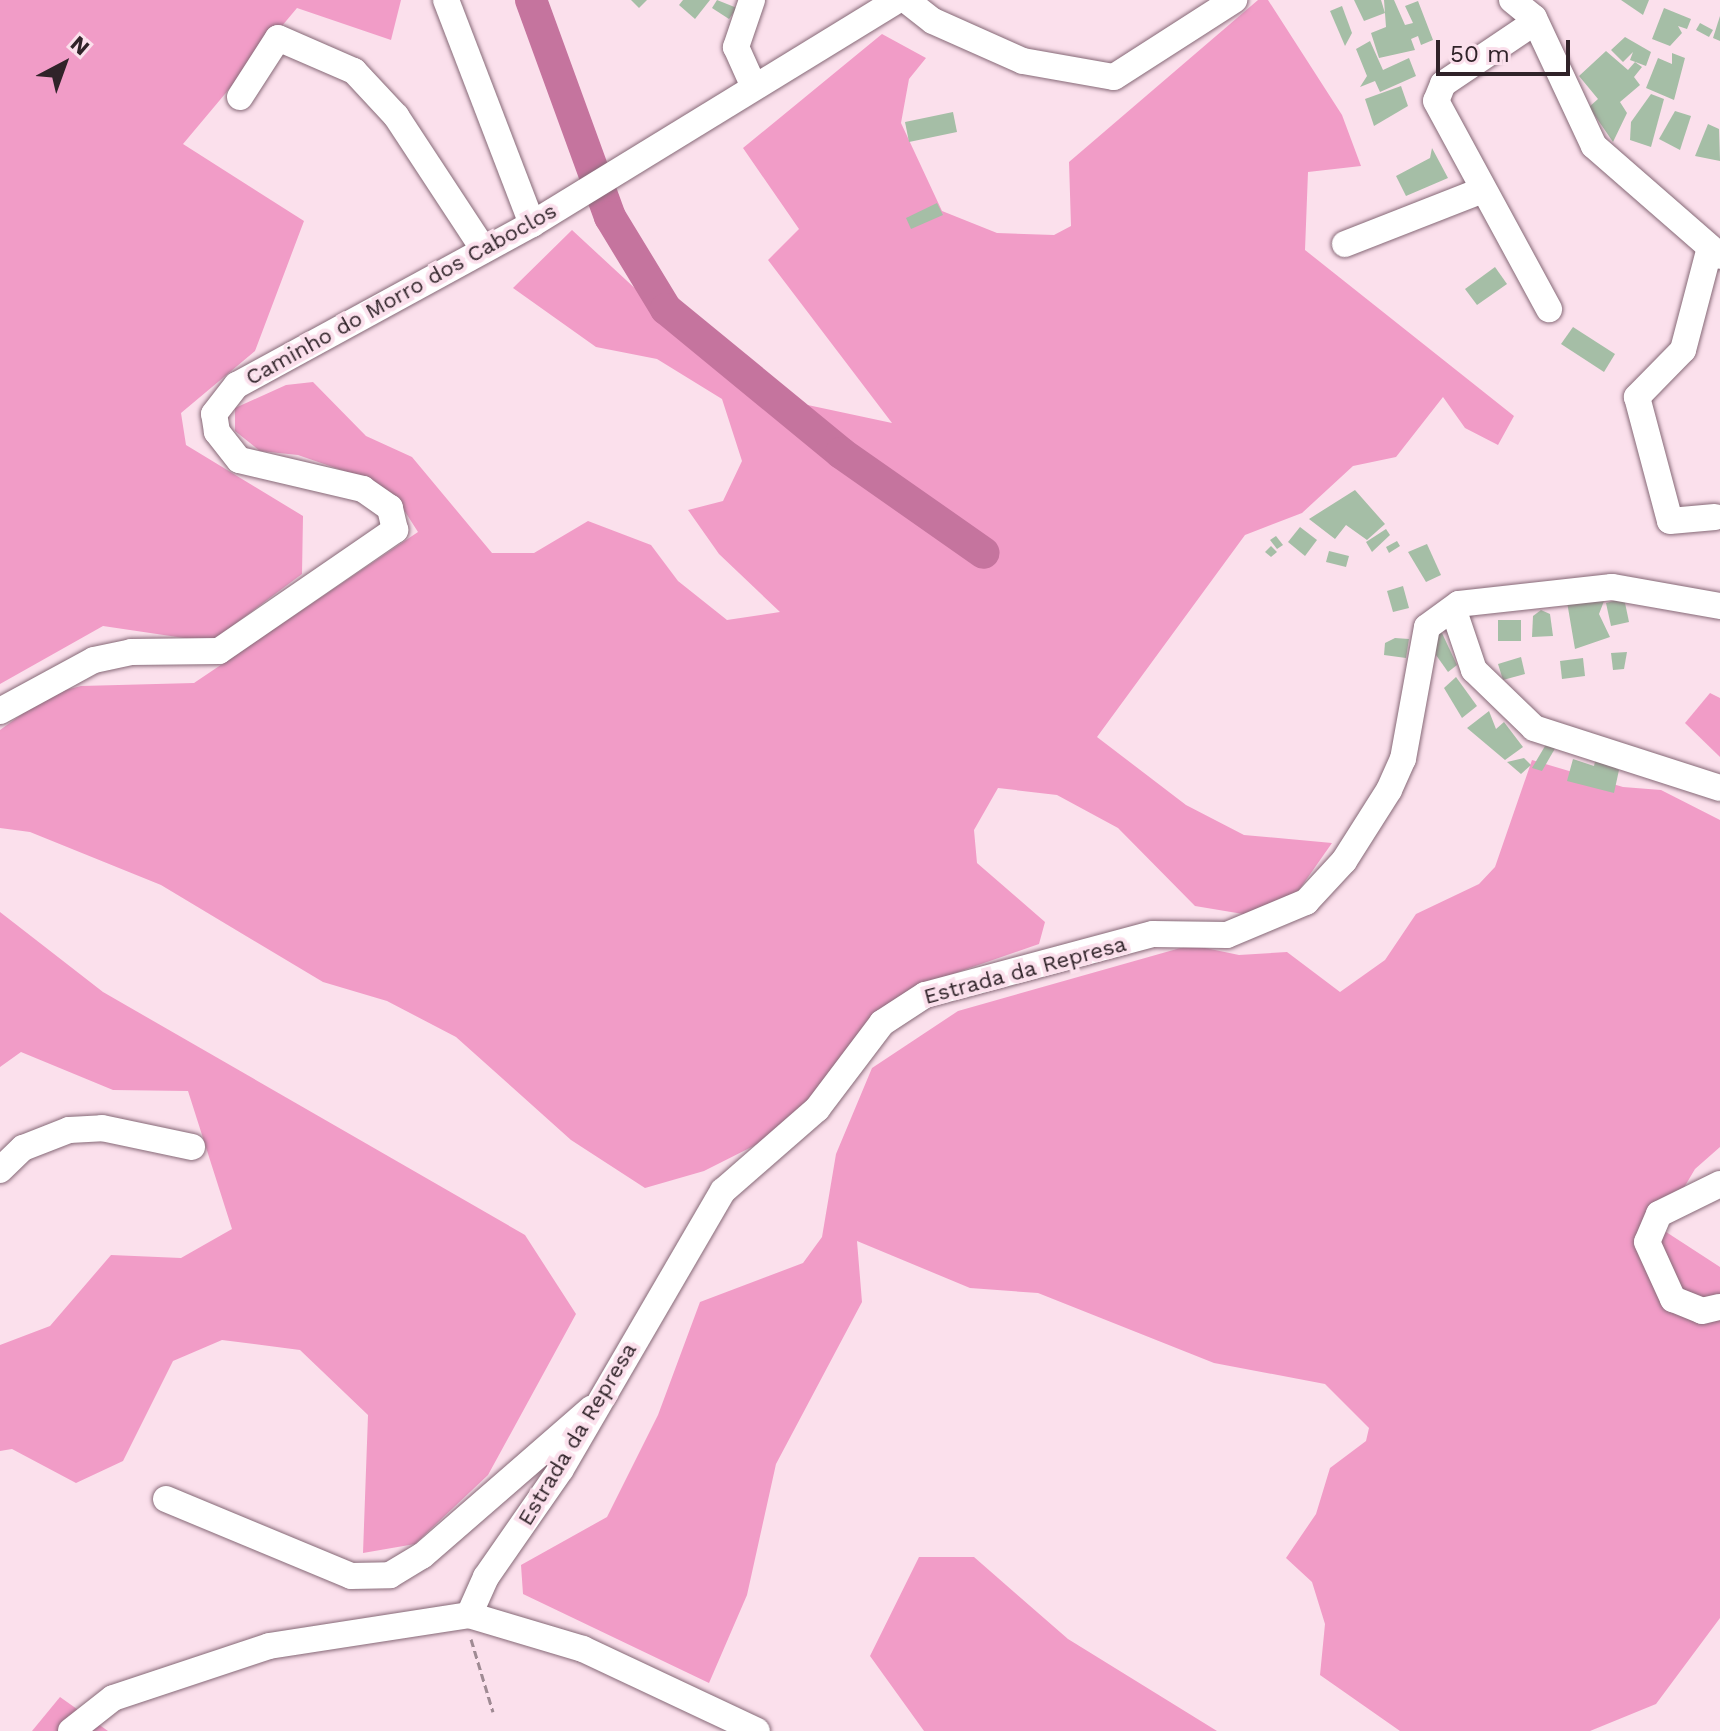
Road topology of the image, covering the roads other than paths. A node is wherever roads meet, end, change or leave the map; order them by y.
1 (446, 0) edge
2 (752, 0) edge
3 (897, 0) edge
4 (906, 0) edge
5 (1234, 0) edge
6 (1512, 0) edge
7 (1539, 13) edge
8 (754, 87) junction
9 (240, 97) dead end
10 (1480, 191) junction
11 (537, 220) junction
12 (1345, 244) dead end
13 (484, 250) junction
14 (1715, 253) edge
15 (1720, 279) edge
16 (1549, 309) dead end
17 (1715, 517) dead end
18 (1459, 604) junction
19 (1720, 606) edge
20 (0, 711) edge
21 (1720, 788) edge
22 (192, 1147) dead end
23 (0, 1170) edge
24 (1720, 1184) edge
25 (1720, 1307) edge
26 (601, 1402) junction
27 (166, 1499) dead end
28 (469, 1615) junction
29 (71, 1731) edge
30 (757, 1731) edge

1 - 11 street
2 - 8 street
3 - 8 street, Caminho do Morro dos Caboclos
4 - 5 street
6 - 7 street
7 - 10 street
7 - 14 street
8 - 11 street, Caminho do Morro dos Caboclos
9 - 13 street
10 - 12 street
10 - 16 street
11 - 13 street, Caminho do Morro dos Caboclos
13 - 20 street, Caminho do Morro dos Caboclos
14 - 15 street
14 - 17 street
18 - 19 street
18 - 21 street
18 - 26 street, Estrada da Represa
22 - 23 street
24 - 25 street
26 - 27 street
26 - 28 street, Estrada da Represa
28 - 29 street
28 - 30 street

